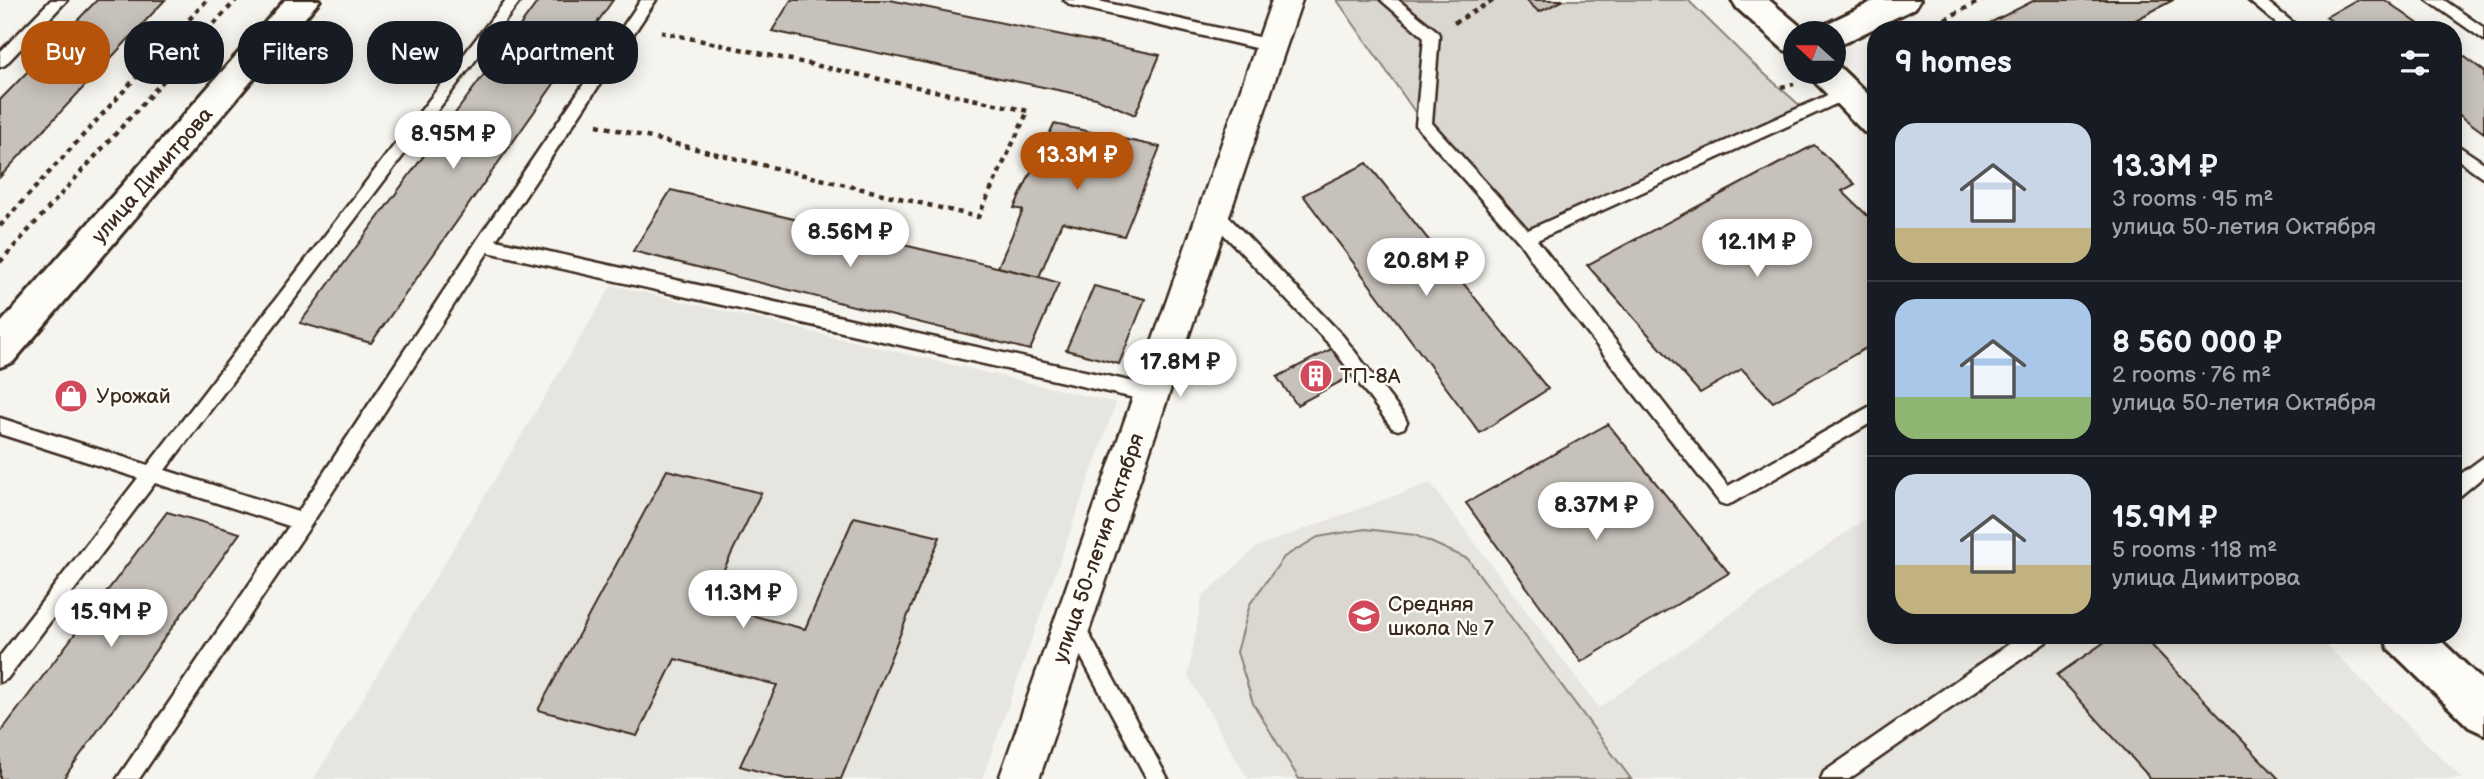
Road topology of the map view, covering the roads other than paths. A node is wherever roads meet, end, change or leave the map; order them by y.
1 (60, 0) edge
2 (304, 0) edge
3 (514, 0) edge
4 (649, 0) edge
5 (1071, 0) edge
6 (1287, 0) edge
7 (1388, 0) edge
8 (1748, 0) edge
9 (1904, 0) edge
10 (2255, 0) edge
11 (2434, 0) edge
12 (2283, 21) edge
13 (1846, 28) edge
14 (1783, 30) edge
15 (2484, 35) edge
16 (1272, 46) junction
17 (0, 61) edge
18 (1834, 84) edge
19 (1837, 84) edge
20 (1867, 114) edge
21 (2462, 155) edge
22 (2484, 172) edge
23 (1216, 215) junction
24 (1525, 238) junction
25 (484, 244) junction
26 (0, 351) edge
27 (1152, 394) junction
28 (1867, 416) edge
29 (1398, 422) dead end
30 (0, 426) edge
31 (2484, 465) edge
32 (153, 473) junction
33 (2462, 483) edge
34 (302, 522) junction
35 (1072, 622) junction
36 (2026, 644) edge
37 (2413, 644) edge
38 (0, 672) edge
39 (2484, 712) edge
40 (127, 779) edge
41 (1019, 779) edge
42 (1158, 779) edge
43 (1831, 779) edge

1 - 17 lane
2 - 26 street, улица Димитрова
3 - 32 lane
4 - 25 lane
5 - 16 lane
6 - 16 street, улица 50-летия Октября
7 - 24 lane
8 - 14 street
9 - 13 street
10 - 12 lane
11 - 15 lane
16 - 23 street, улица 50-летия Октября
18 - 24 lane
19 - 20 street
21 - 22 lane
23 - 27 street, улица 50-летия Октября
23 - 29 lane
24 - 28 lane
25 - 27 lane
25 - 34 lane
27 - 35 street, улица 50-летия Октября
30 - 32 lane
31 - 33 lane
32 - 34 lane
32 - 38 lane
34 - 40 lane
35 - 41 street, улица 50-летия Октября
35 - 42 lane
36 - 43 lane
37 - 39 street

